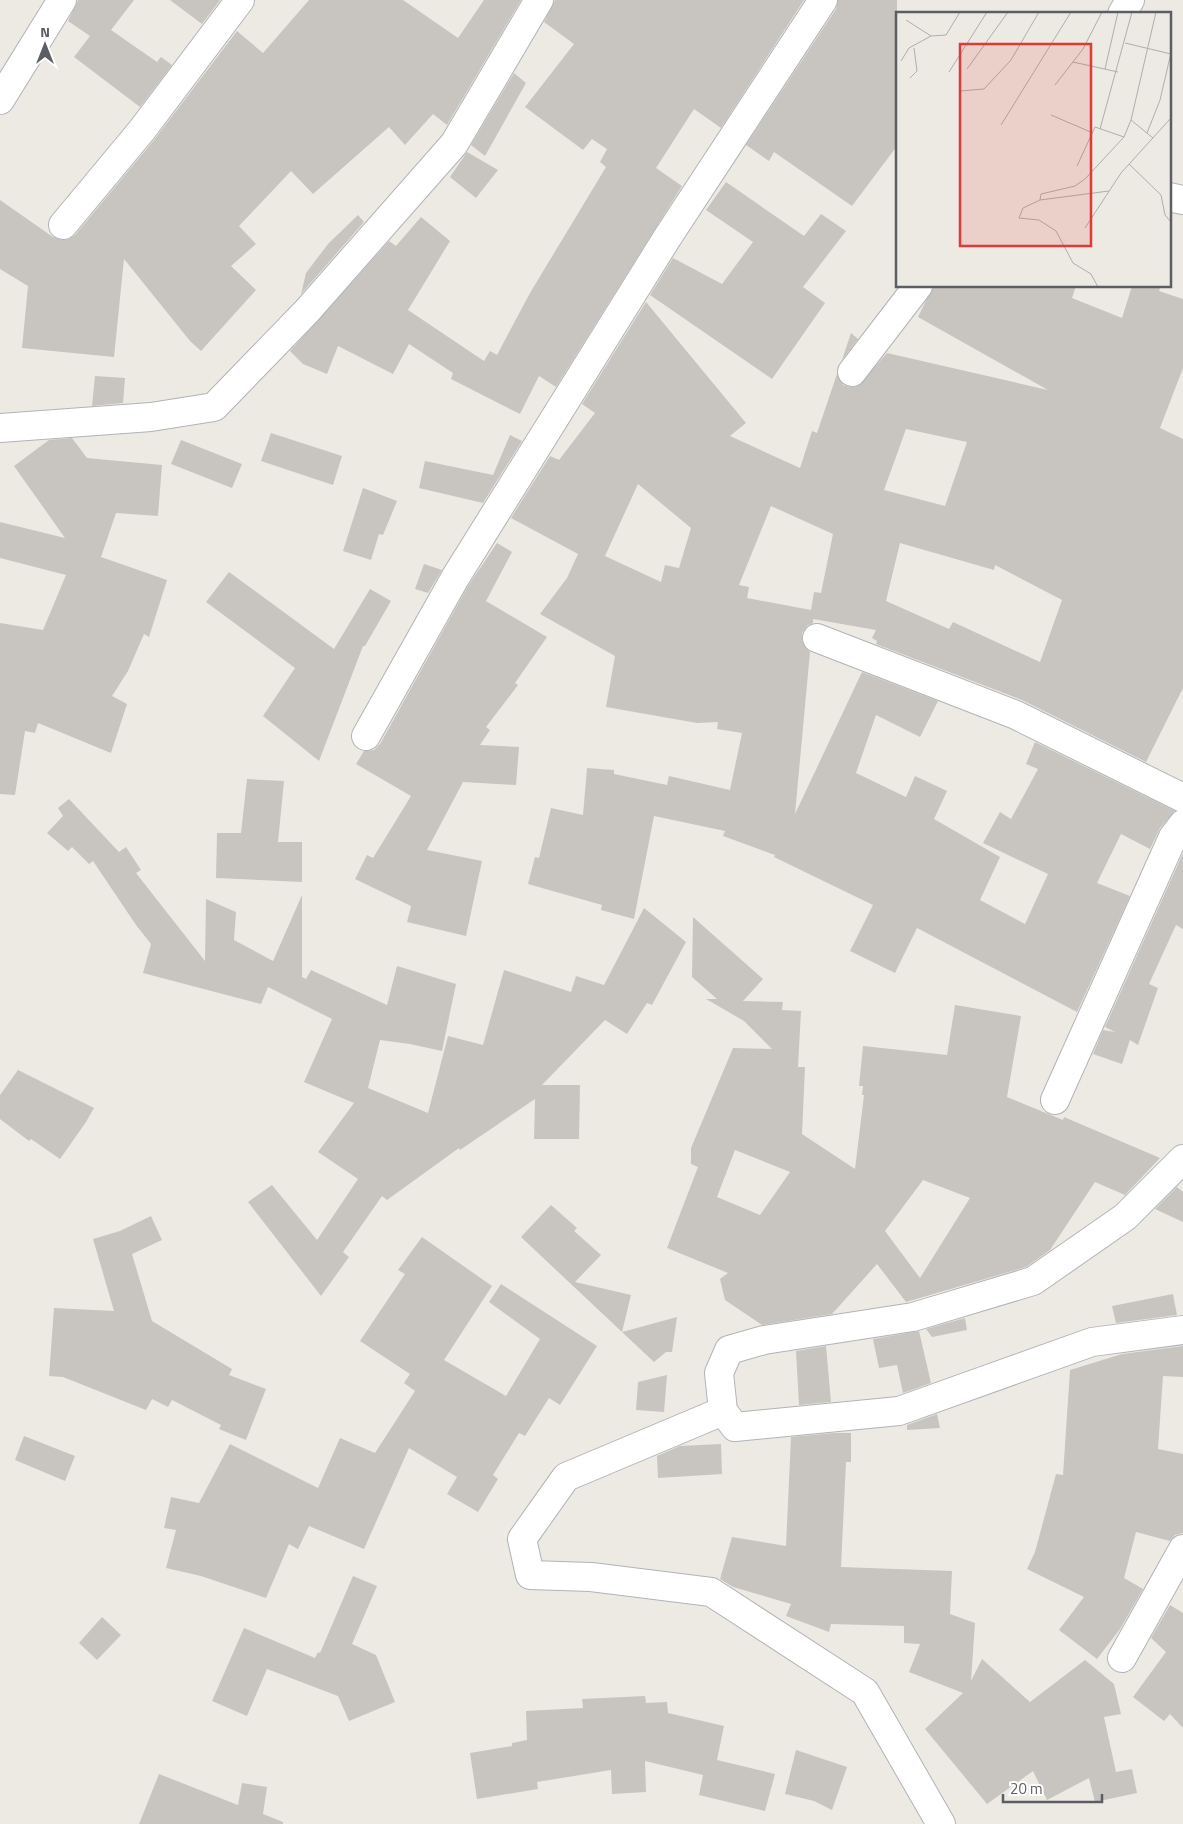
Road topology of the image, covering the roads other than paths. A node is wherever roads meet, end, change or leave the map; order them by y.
1 (62, 0) edge
2 (240, 0) edge
3 (539, 0) edge
4 (823, 0) edge
5 (1130, 0) edge
6 (1123, 12) edge
7 (0, 100) edge
8 (1170, 197) edge
9 (1183, 200) edge
10 (63, 225) dead end
11 (916, 288) edge
12 (852, 372) dead end
13 (0, 428) edge
14 (817, 638) dead end
15 (366, 736) dead end
16 (1183, 798) edge
17 (1183, 824) edge
18 (1055, 1100) dead end
19 (1183, 1159) edge
20 (1183, 1330) edge
21 (723, 1411) junction
22 (1183, 1549) edge
23 (1122, 1658) dead end
24 (941, 1824) edge

1 - 7 street
2 - 10 street
3 - 13 street
4 - 15 street
5 - 6 street
8 - 9 street
11 - 12 street
14 - 16 street
17 - 18 street
19 - 21 street
20 - 21 street
21 - 24 street
22 - 23 street

